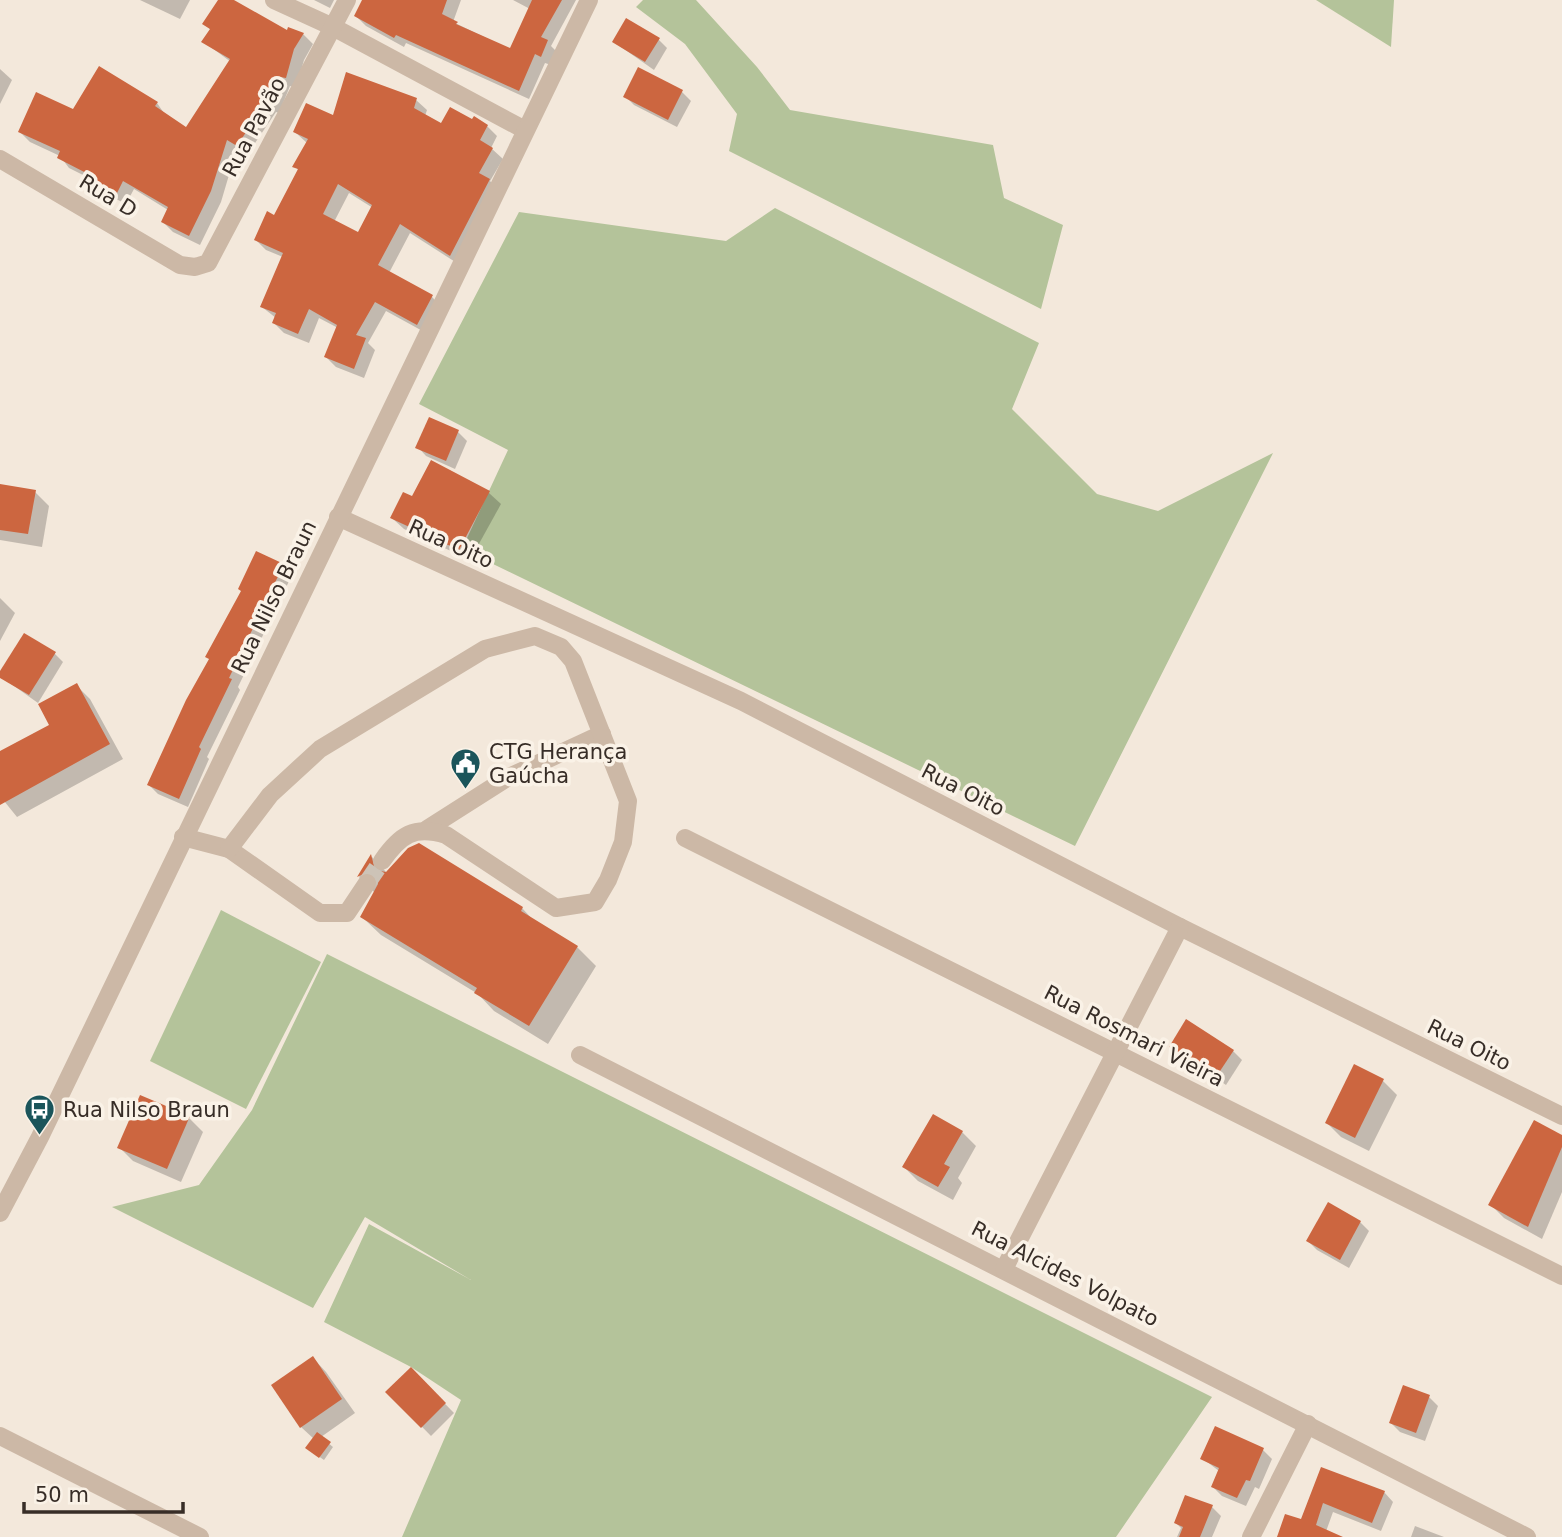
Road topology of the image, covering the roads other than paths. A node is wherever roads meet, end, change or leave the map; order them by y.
1 (274, 0) edge
2 (347, 0) edge
3 (589, 0) edge
4 (333, 27) junction
5 (525, 130) junction
6 (0, 159) edge
7 (195, 267) joint
8 (338, 517) junction
9 (602, 734) junction
10 (427, 829) junction
11 (183, 837) junction
12 (685, 838) dead end
13 (229, 849) junction
14 (382, 861) tunnel mouth
15 (366, 883) tunnel mouth
16 (1180, 927) junction
17 (1115, 1053) junction
18 (580, 1055) dead end
19 (1562, 1116) edge
20 (0, 1213) edge
21 (1004, 1269) junction
22 (1562, 1276) edge
23 (1308, 1424) junction
24 (0, 1436) edge
25 (200, 1537) edge
26 (1251, 1537) edge
27 (1527, 1537) edge

1 - 4 street
2 - 4 street, Rua Pavão
3 - 5 street, Rua Nilso Braun
4 - 5 street
4 - 7 street, Rua Pavão
5 - 8 street, Rua Nilso Braun
6 - 7 street, Rua D
8 - 11 street, Rua Nilso Braun
8 - 16 street, Rua Oito
9 - 10 street
9 - 10 street
9 - 13 street
10 - 14 street
11 - 13 street
11 - 20 street, Rua Nilso Braun
12 - 17 street, Rua Rosmari Vieira
13 - 15 street
16 - 17 street
16 - 19 street, Rua Oito
17 - 21 street
17 - 22 street, Rua Rosmari Vieira
18 - 21 street, Rua Alcides Volpato
21 - 23 street, Rua Alcides Volpato
23 - 26 street
23 - 27 street, Rua Alcides Volpato
24 - 25 street

